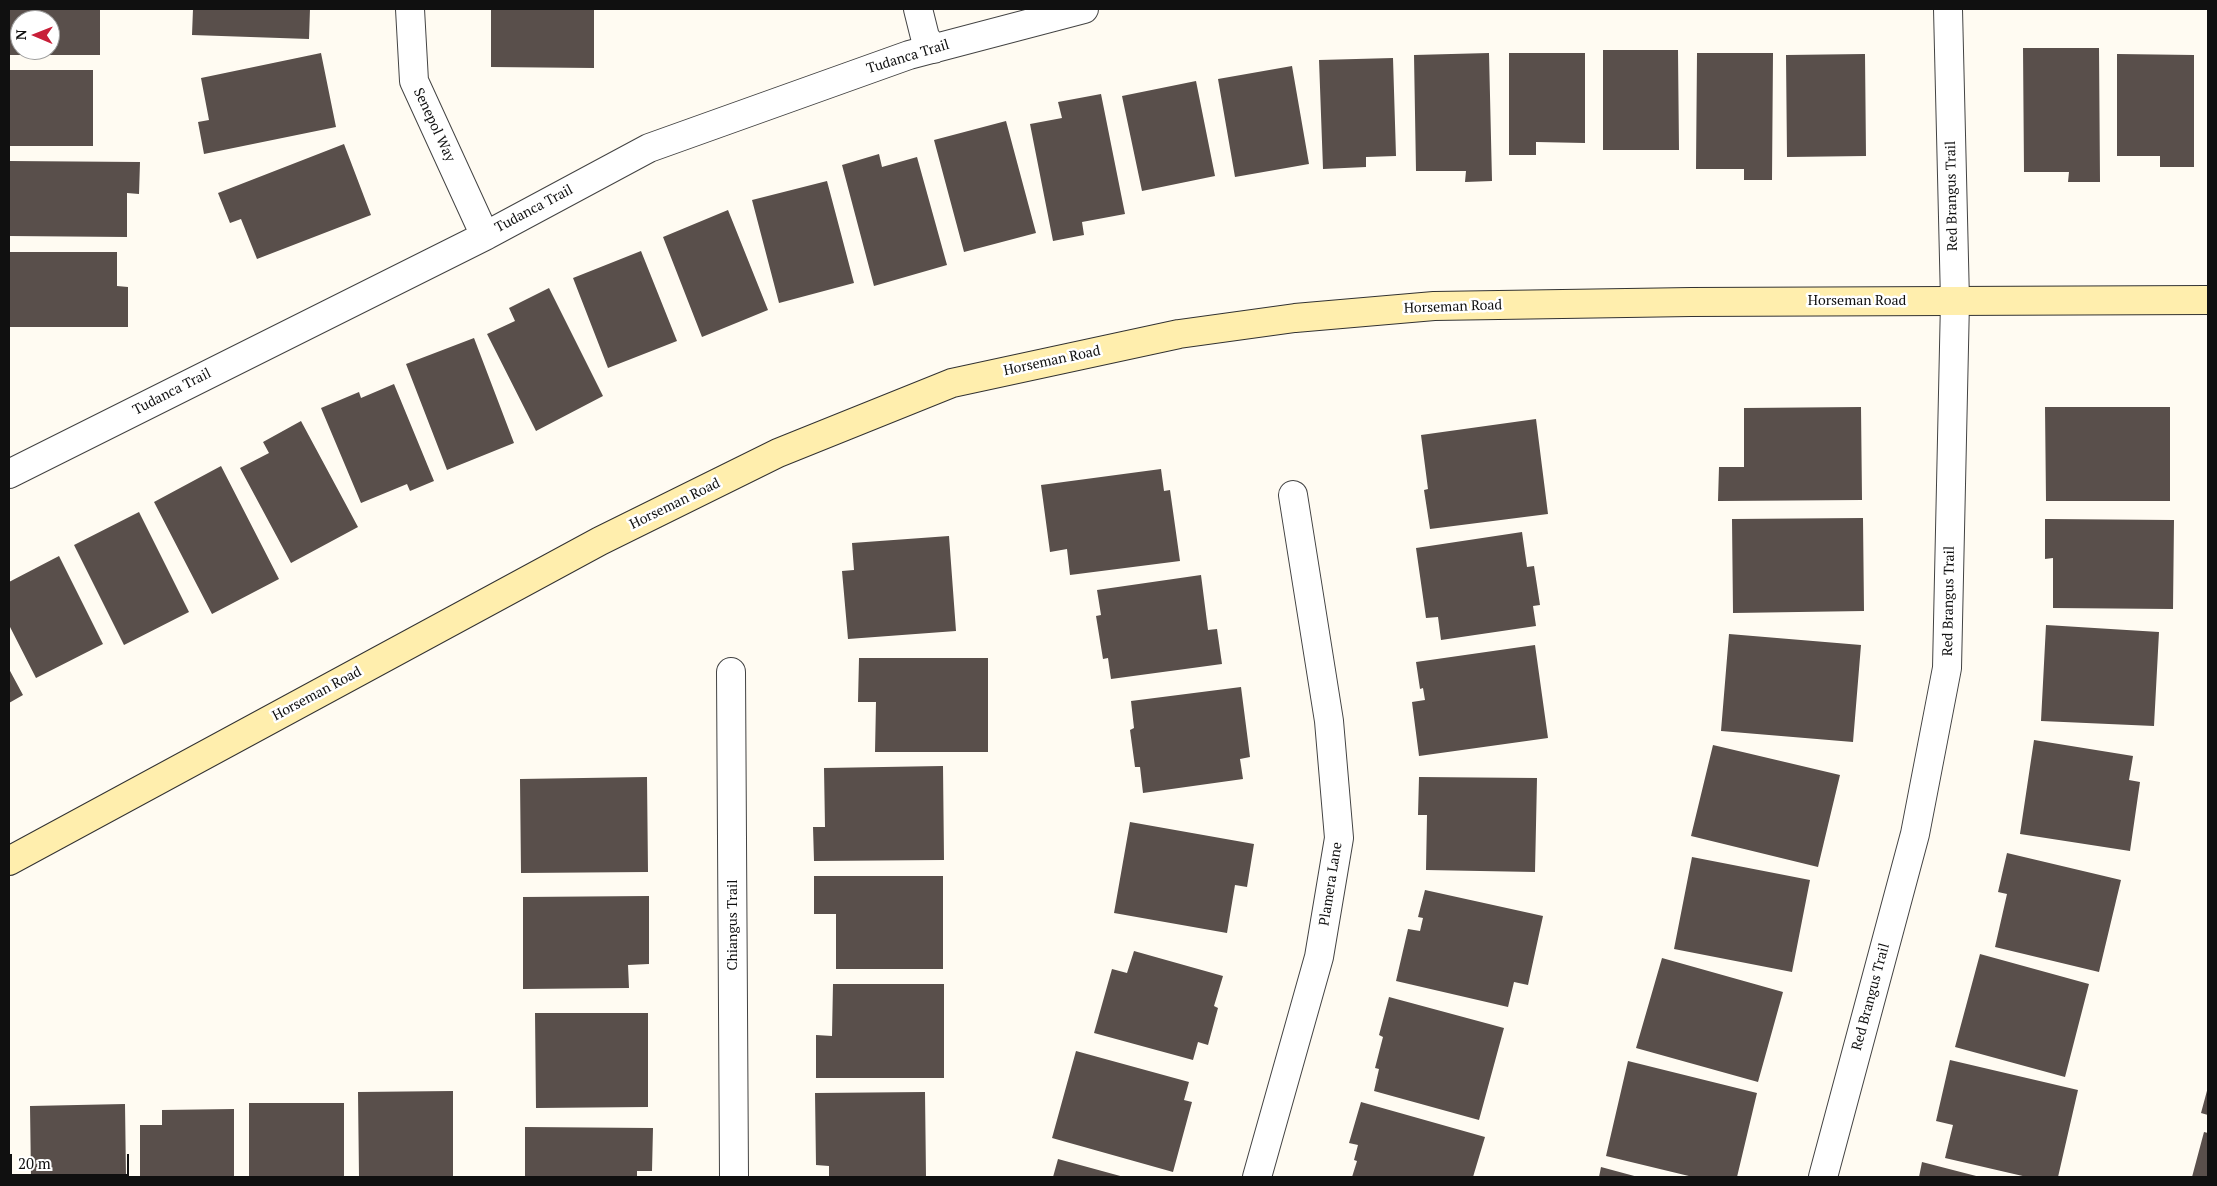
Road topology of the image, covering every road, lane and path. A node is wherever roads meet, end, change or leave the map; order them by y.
1 (410, 9) edge
2 (918, 9) edge
3 (1084, 9) edge
4 (1948, 9) edge
5 (934, 49) junction
6 (484, 236) junction
7 (2208, 300) edge
8 (1954, 301) junction
9 (9, 474) edge
10 (1294, 495) dead end
11 (731, 672) dead end
12 (9, 861) edge
13 (734, 1177) edge
14 (1257, 1177) edge
15 (1823, 1177) edge

1 - 6 street, Senepol Way
2 - 5 street
3 - 5 street, Tudanca Trail
4 - 8 street, Red Brangus Trail
5 - 6 street, Tudanca Trail
6 - 9 street, Tudanca Trail
7 - 8 street, Horseman Road
8 - 12 street, Horseman Road
8 - 15 street, Red Brangus Trail
10 - 14 street, Plamera Lane
11 - 13 street, Chiangus Trail

